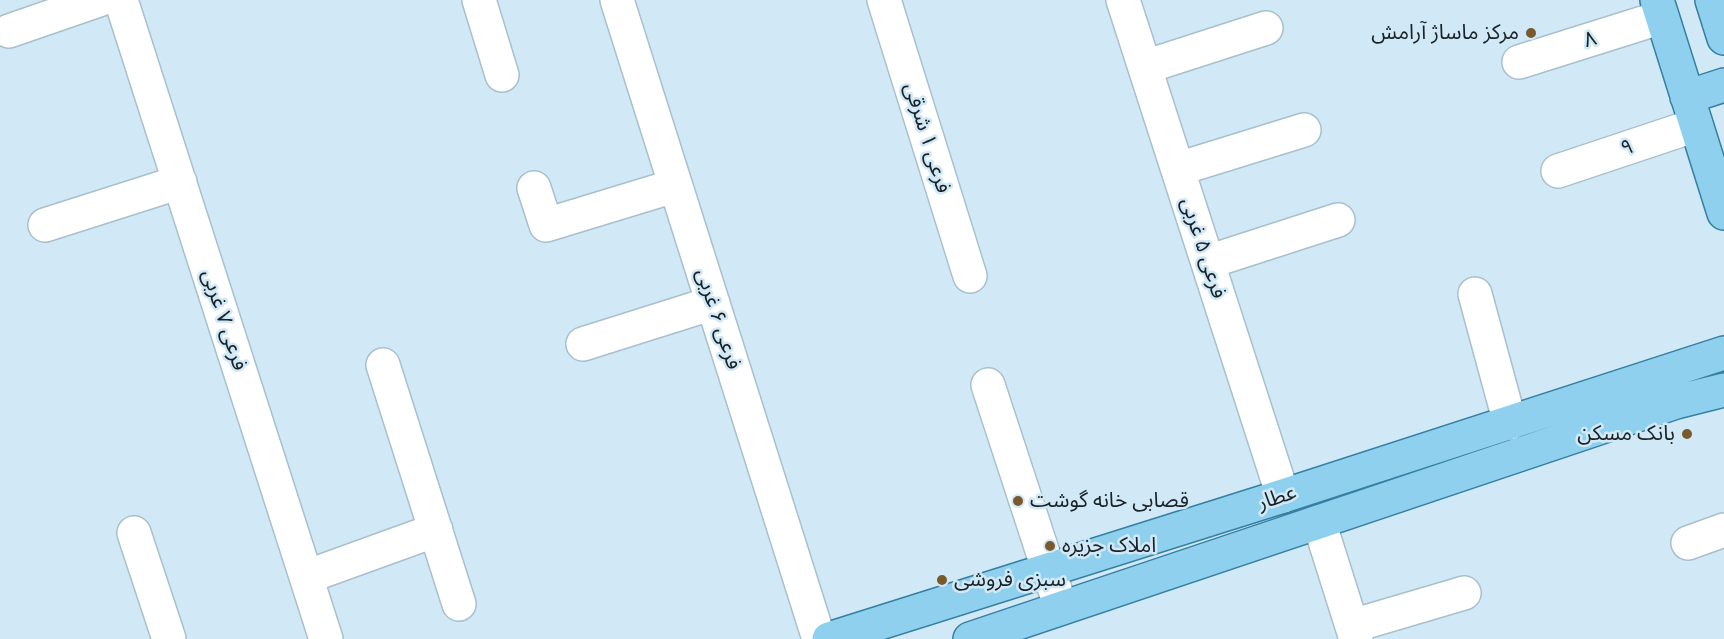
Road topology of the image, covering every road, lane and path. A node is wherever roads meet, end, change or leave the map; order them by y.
1 (99, 0) edge
2 (121, 0) edge
3 (479, 0) edge
4 (617, 0) edge
5 (884, 0) edge
6 (1123, 0) edge
7 (1712, 0) edge
8 (1659, 8) edge
9 (1266, 28) dead end
10 (9, 31) dead end
11 (1724, 38) edge
12 (1519, 62) dead end
13 (1145, 67) junction
14 (502, 75) dead end
15 (1724, 85) edge
16 (1692, 111) junction
17 (1304, 130) dead end
18 (1178, 169) junction
19 (1558, 171) dead end
20 (180, 182) junction
21 (674, 186) junction
22 (534, 188) dead end
23 (1724, 213) edge
24 (1338, 220) dead end
25 (45, 225) dead end
26 (1208, 261) junction
27 (970, 276) dead end
28 (1475, 294) dead end
29 (713, 303) junction
30 (1724, 328) edge
31 (583, 344) dead end
32 (1724, 353) edge
33 (383, 365) dead end
34 (1661, 374) junction
35 (987, 386) dead end
36 (1724, 390) edge
37 (1676, 402) junction
38 (1724, 404) edge
39 (1510, 423) junction
40 (1283, 496) junction
41 (1319, 522) junction
42 (436, 530) junction
43 (1724, 530) edge
44 (134, 533) dead end
45 (1688, 543) dead end
46 (1049, 570) junction
47 (306, 577) junction
48 (1464, 593) dead end
49 (459, 604) dead end
50 (1061, 608) junction
51 (1354, 633) edge
52 (169, 639) edge
53 (326, 639) edge
54 (819, 639) edge
55 (829, 639) edge
56 (970, 639) edge

1 - 10 street
2 - 20 street, فرعی ۷ غربی
3 - 14 street
4 - 21 street, فرعی ۶ غربی
5 - 27 street, فرعی ۱ شرقی
6 - 13 street, فرعی ۵ غربی
7 - 11 main road
8 - 12 street, ۸
8 - 16 main road
9 - 13 street
13 - 18 street, فرعی ۵ غربی
15 - 16 main road
16 - 19 street, ۹
16 - 23 main road
17 - 18 street
18 - 26 street, فرعی ۵ غربی
20 - 25 street
20 - 47 street, فرعی ۷ غربی
21 - 22 street
21 - 29 street, فرعی ۶ غربی
24 - 26 street
26 - 40 street, فرعی ۵ غربی
28 - 39 street
29 - 31 street
29 - 54 street, فرعی ۶ غربی
30 - 34 main road
32 - 34 main road, عطار
33 - 42 street
34 - 39 main road, عطار
35 - 46 street
36 - 37 main road, عطار
37 - 38 main road
37 - 41 main road, عطار
39 - 40 main road, عطار
40 - 46 main road, عطار
41 - 50 main road, عطار
41 - 51 street
42 - 47 street
42 - 49 street
43 - 45 street
44 - 52 street
46 - 50 street
46 - 55 main road, عطار
47 - 53 street, فرعی ۷ غربی
48 - 51 street
50 - 56 main road, عطار

